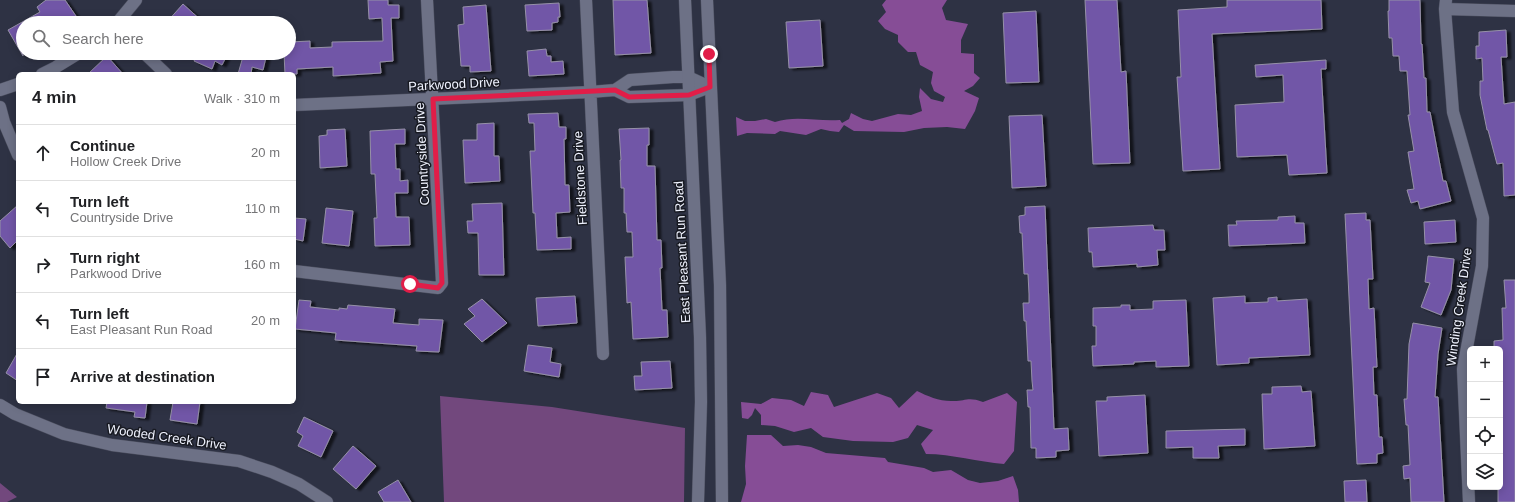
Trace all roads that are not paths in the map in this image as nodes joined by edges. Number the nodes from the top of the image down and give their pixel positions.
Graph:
1 (136, 0) edge
2 (427, 0) edge
3 (586, 0) edge
4 (685, 0) edge
5 (707, 0) edge
6 (1446, 5) edge
7 (1515, 11) edge
8 (123, 16) edge
9 (68, 60) edge
10 (151, 60) edge
11 (46, 72) edge
12 (164, 72) edge
13 (688, 77) junction
14 (16, 85) edge
15 (710, 87) junction
16 (0, 90) edge
17 (615, 90) junction
18 (590, 92) junction
19 (689, 95) junction
20 (433, 99) junction
21 (296, 105) edge
22 (0, 107) edge
23 (16, 150) edge
24 (296, 271) edge
25 (603, 354) dead end
26 (0, 405) edge
27 (327, 502) edge
28 (698, 502) edge
29 (722, 502) edge
30 (1469, 502) edge

1 - 8 street
2 - 20 street, Countryside Drive
3 - 18 street, Fieldstone Drive
4 - 13 street, East Pleasant Run Road
5 - 15 street
6 - 7 street
6 - 30 street, Winding Creek Drive
9 - 11 street
10 - 12 street
13 - 15 street, Parkwood Drive
13 - 17 street, Parkwood Drive
13 - 19 street, East Pleasant Run Road
14 - 16 street
15 - 19 street, Parkwood Drive
15 - 29 street
17 - 18 street, Parkwood Drive
17 - 19 street, Parkwood Drive
18 - 20 street, Parkwood Drive
18 - 25 street, Fieldstone Drive
19 - 28 street, East Pleasant Run Road
20 - 21 street, Parkwood Drive
20 - 24 street, Countryside Drive
22 - 23 street
26 - 27 street, Wooded Creek Drive

